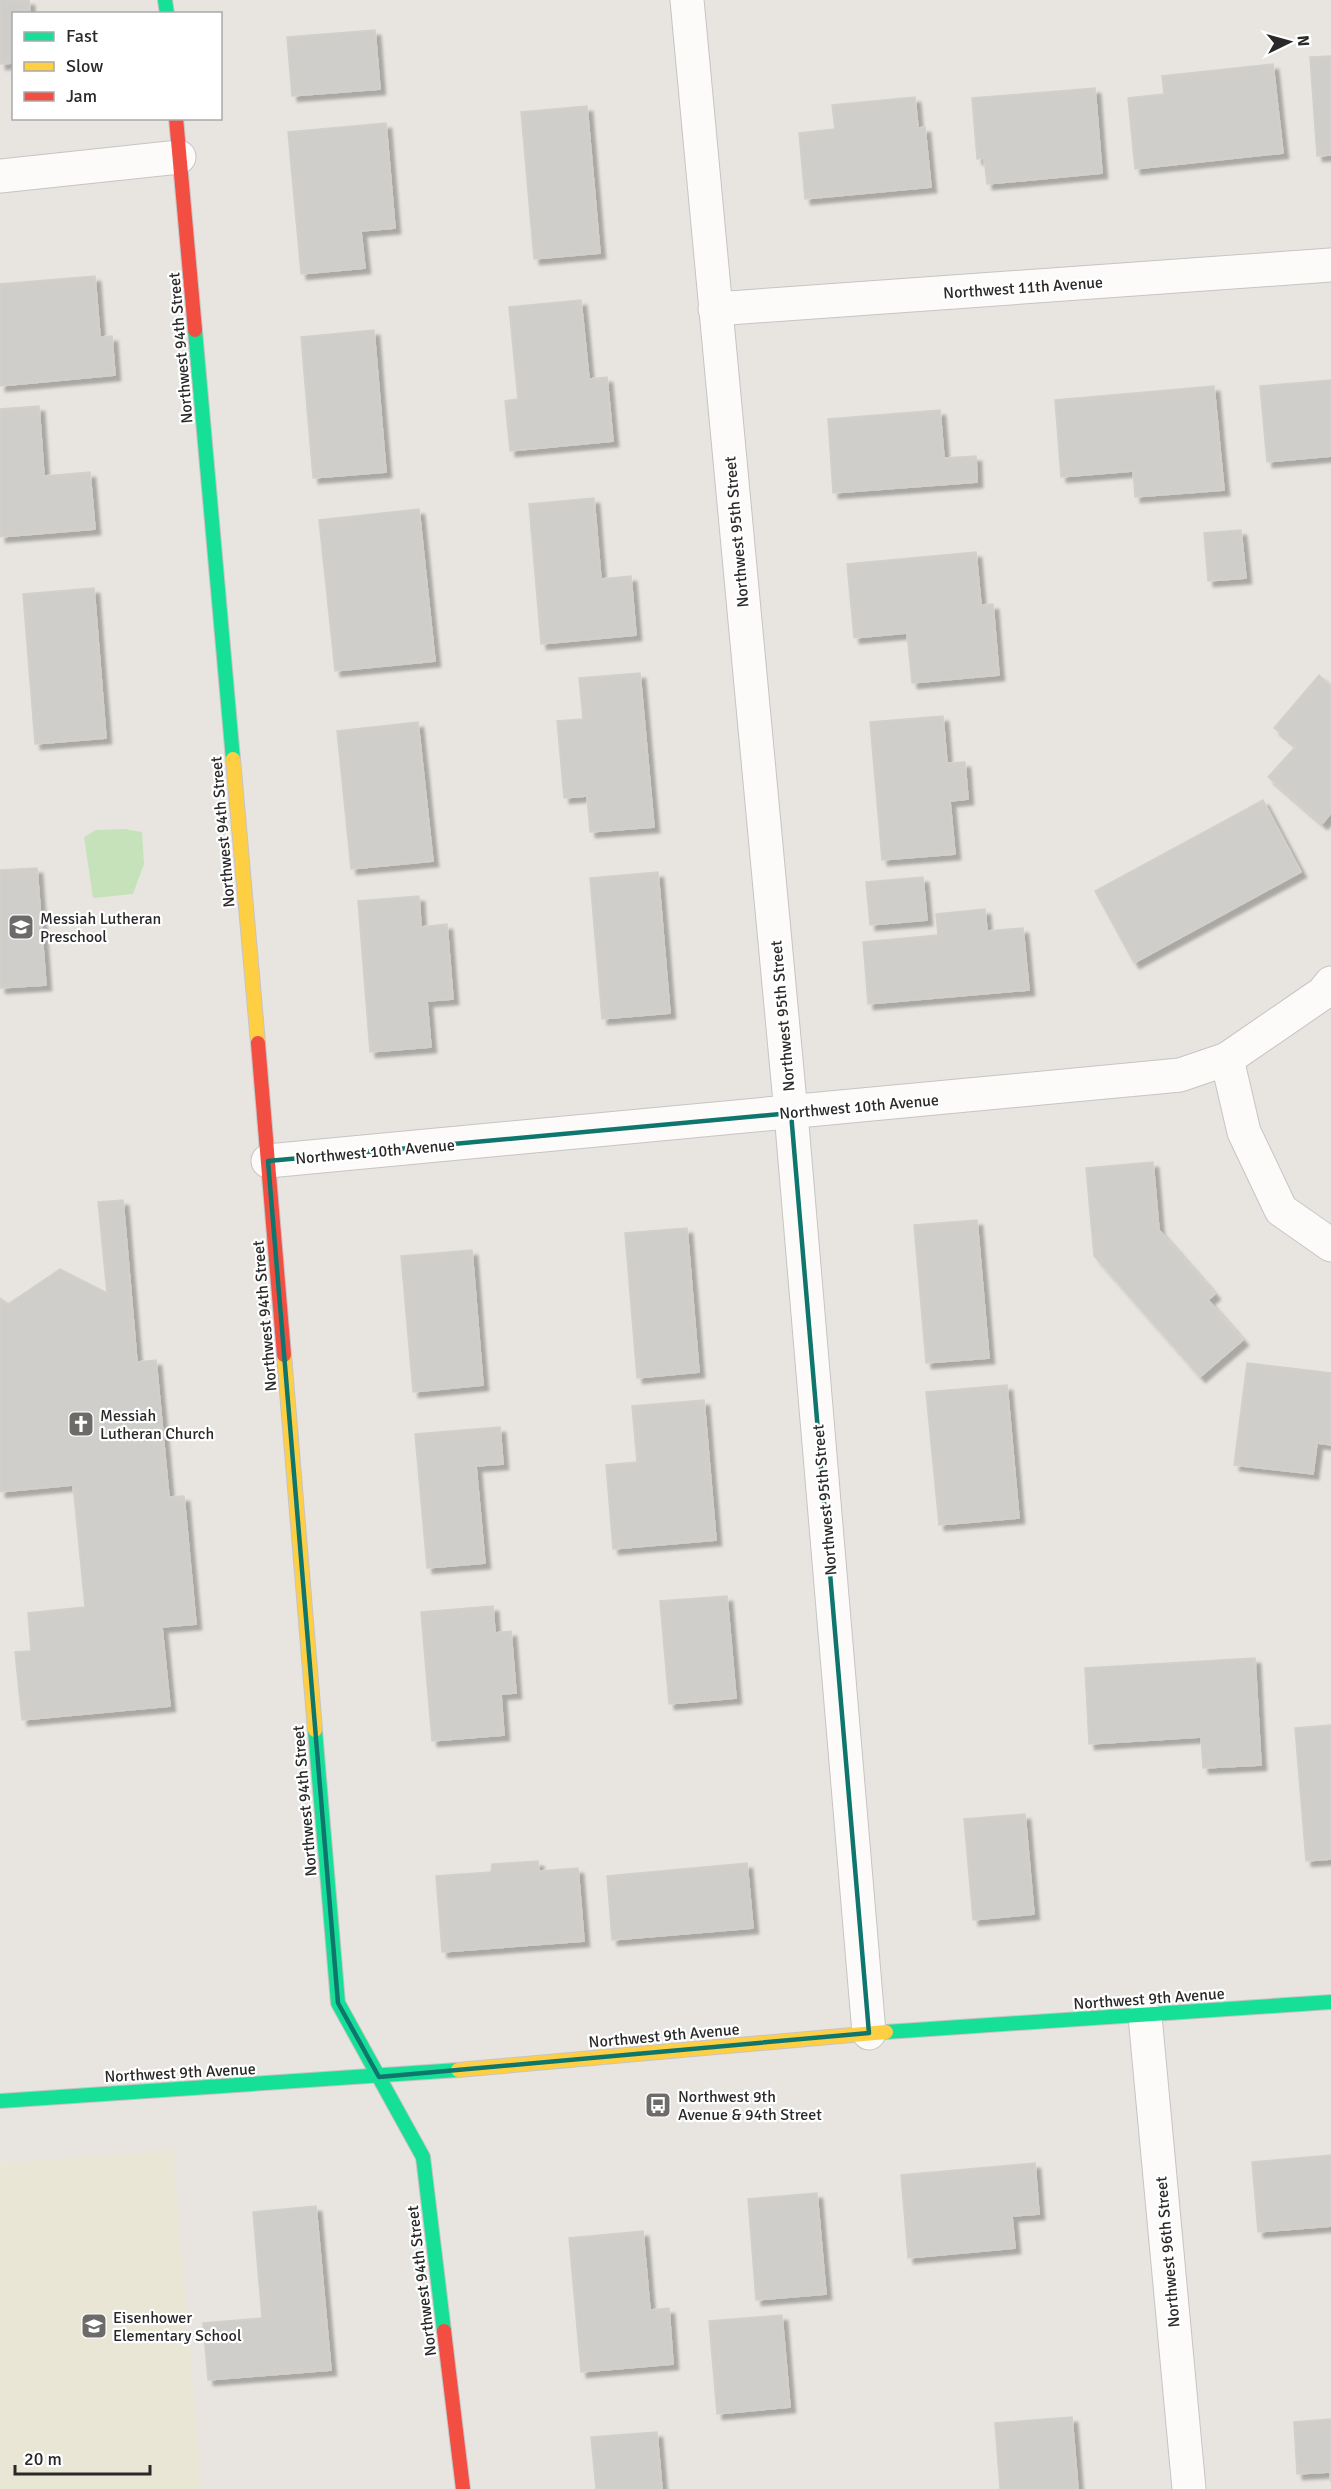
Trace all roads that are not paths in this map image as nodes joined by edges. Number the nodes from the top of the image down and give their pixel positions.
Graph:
1 (687, 0) edge
2 (176, 120) edge
3 (179, 157) junction
4 (0, 176) edge
5 (1331, 265) edge
6 (715, 309) junction
7 (1331, 984) edge
8 (1227, 1059) junction
9 (792, 1113) junction
10 (268, 1161) junction
11 (1331, 1245) edge
12 (1331, 2001) edge
13 (1144, 2016) junction
14 (869, 2033) junction
15 (379, 2077) junction
16 (0, 2101) edge
17 (463, 2489) edge
18 (1189, 2489) edge

1 - 6 street, Northwest 95th Street
2 - 3 street, Northwest 94th Street
3 - 4 street
3 - 10 street, Northwest 94th Street
5 - 6 street, Northwest 11th Avenue
6 - 9 street, Northwest 95th Street
7 - 8 street, Northwest 10th Avenue
8 - 9 street, Northwest 10th Avenue
8 - 11 street
9 - 10 street, Northwest 10th Avenue
9 - 14 street, Northwest 95th Street
10 - 15 street, Northwest 94th Street
12 - 13 street, Northwest 9th Avenue
13 - 14 street, Northwest 9th Avenue
13 - 18 street, Northwest 96th Street
14 - 15 street, Northwest 9th Avenue
15 - 16 street, Northwest 9th Avenue
15 - 17 street, Northwest 94th Street

